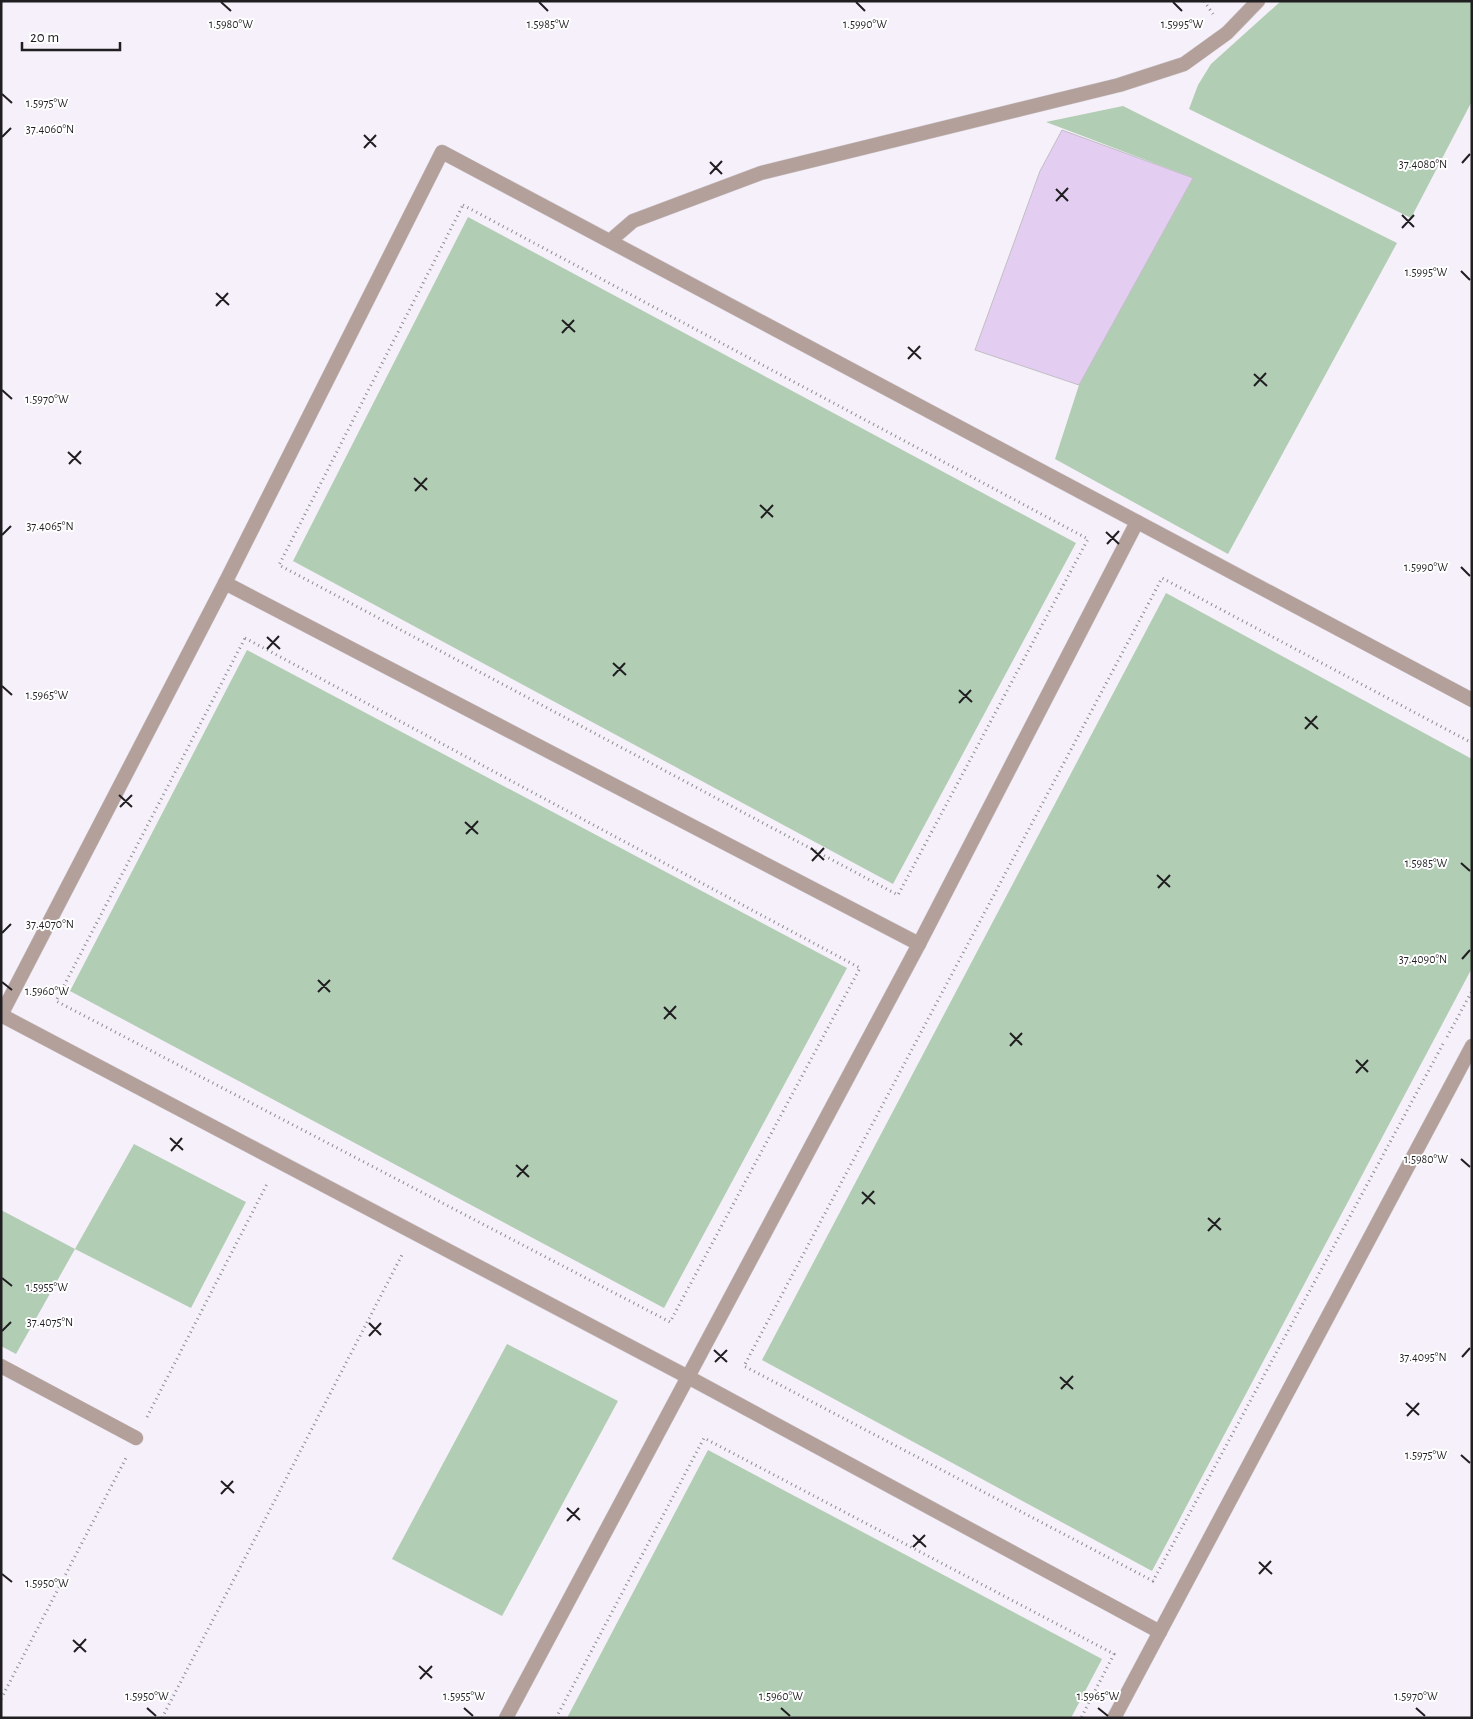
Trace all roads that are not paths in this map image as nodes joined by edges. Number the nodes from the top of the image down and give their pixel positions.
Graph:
1 (1258, 1) edge
2 (611, 240) junction
3 (1137, 522) junction
4 (225, 583) junction
5 (1472, 700) edge
6 (919, 944) junction
7 (1, 1015) edge
8 (1472, 1046) edge
9 (1, 1366) edge
10 (688, 1377) junction
11 (136, 1438) dead end
12 (1160, 1632) junction
13 (506, 1718) edge
14 (1114, 1718) edge

1 - 2 street
2 - 3 street
2 - 4 street
3 - 5 street
3 - 6 street
4 - 6 street
4 - 7 street
6 - 10 street
7 - 10 street
8 - 12 street
9 - 11 street
10 - 12 street
10 - 13 street
12 - 14 street

